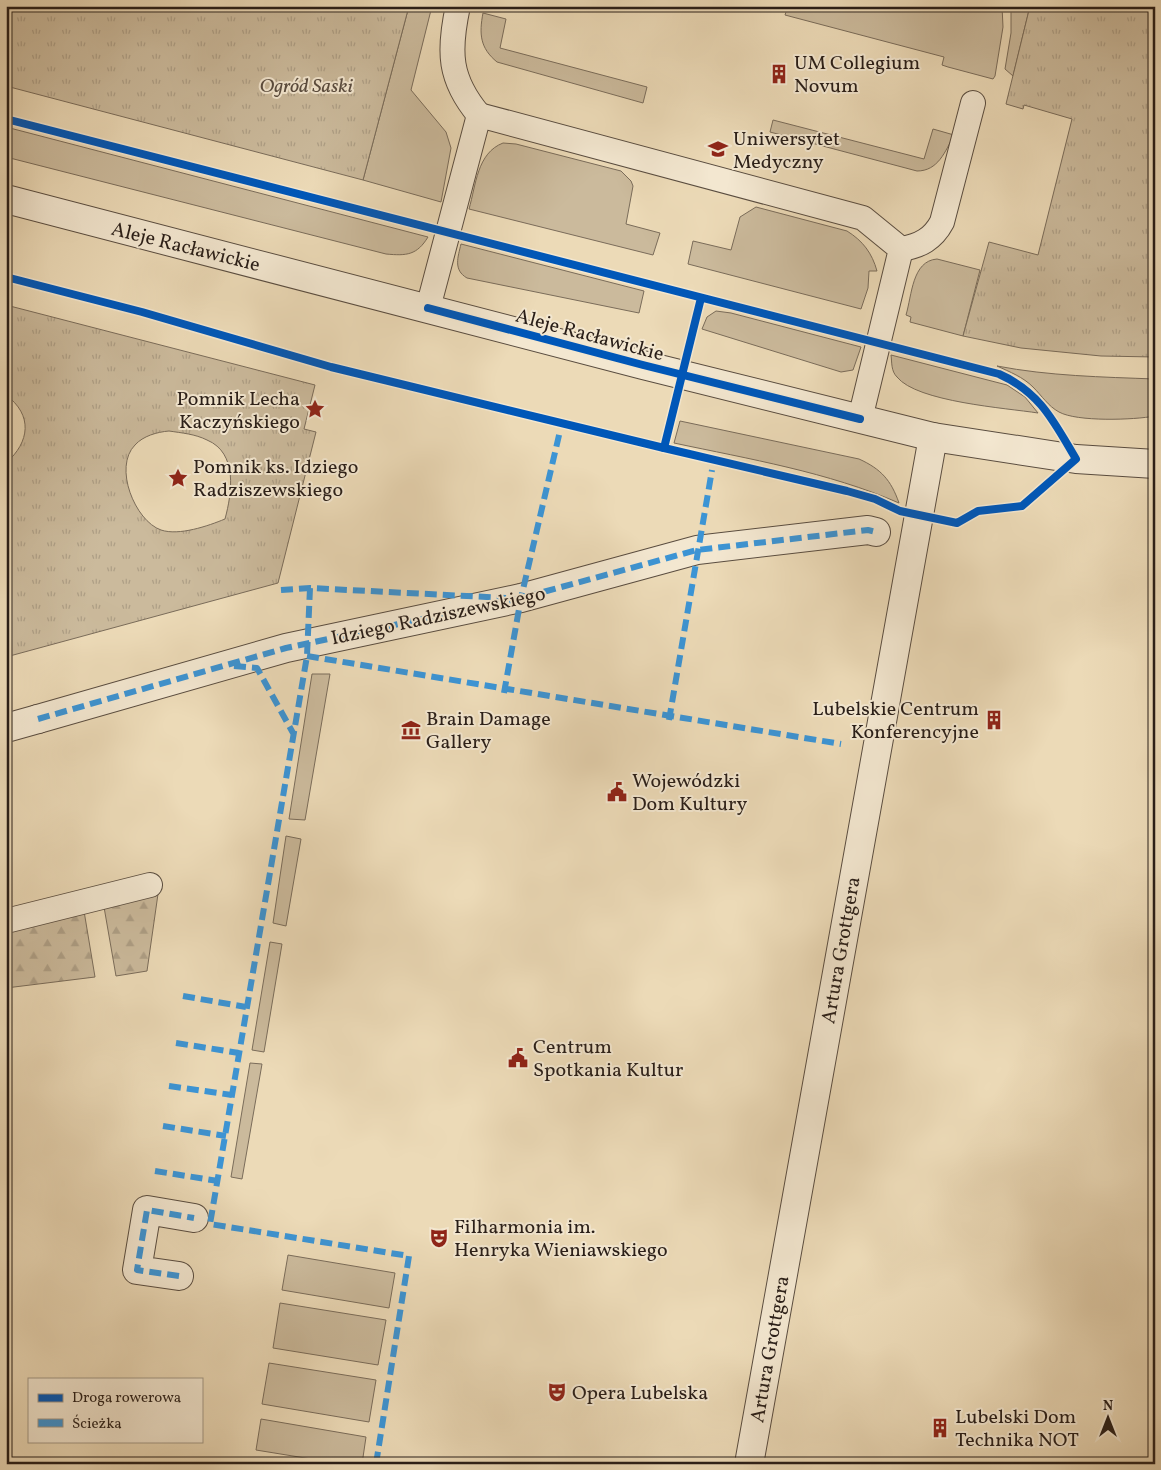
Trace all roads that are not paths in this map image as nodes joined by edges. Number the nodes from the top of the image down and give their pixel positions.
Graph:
1 (458, 6) edge
2 (973, 103) dead end
3 (479, 115) junction
4 (6, 199) edge
5 (901, 249) junction
6 (428, 308) junction
7 (860, 419) junction
8 (933, 437) junction
9 (1155, 464) edge
10 (876, 532) dead end
11 (6, 728) edge
12 (150, 885) dead end
13 (6, 921) edge
14 (194, 1218) dead end
15 (179, 1276) dead end
16 (749, 1464) edge

1 - 3 lane
2 - 5 lane
3 - 5 lane
3 - 6 lane
4 - 6 street, Aleje Racławickie
5 - 7 lane
6 - 7 street, Aleje Racławickie
7 - 8 street, Aleje Racławickie
8 - 9 street, Aleje Racławickie
8 - 16 street, Artura Grottgera
10 - 11 street, Idziego Radziszewskiego
12 - 13 lane
14 - 15 street

